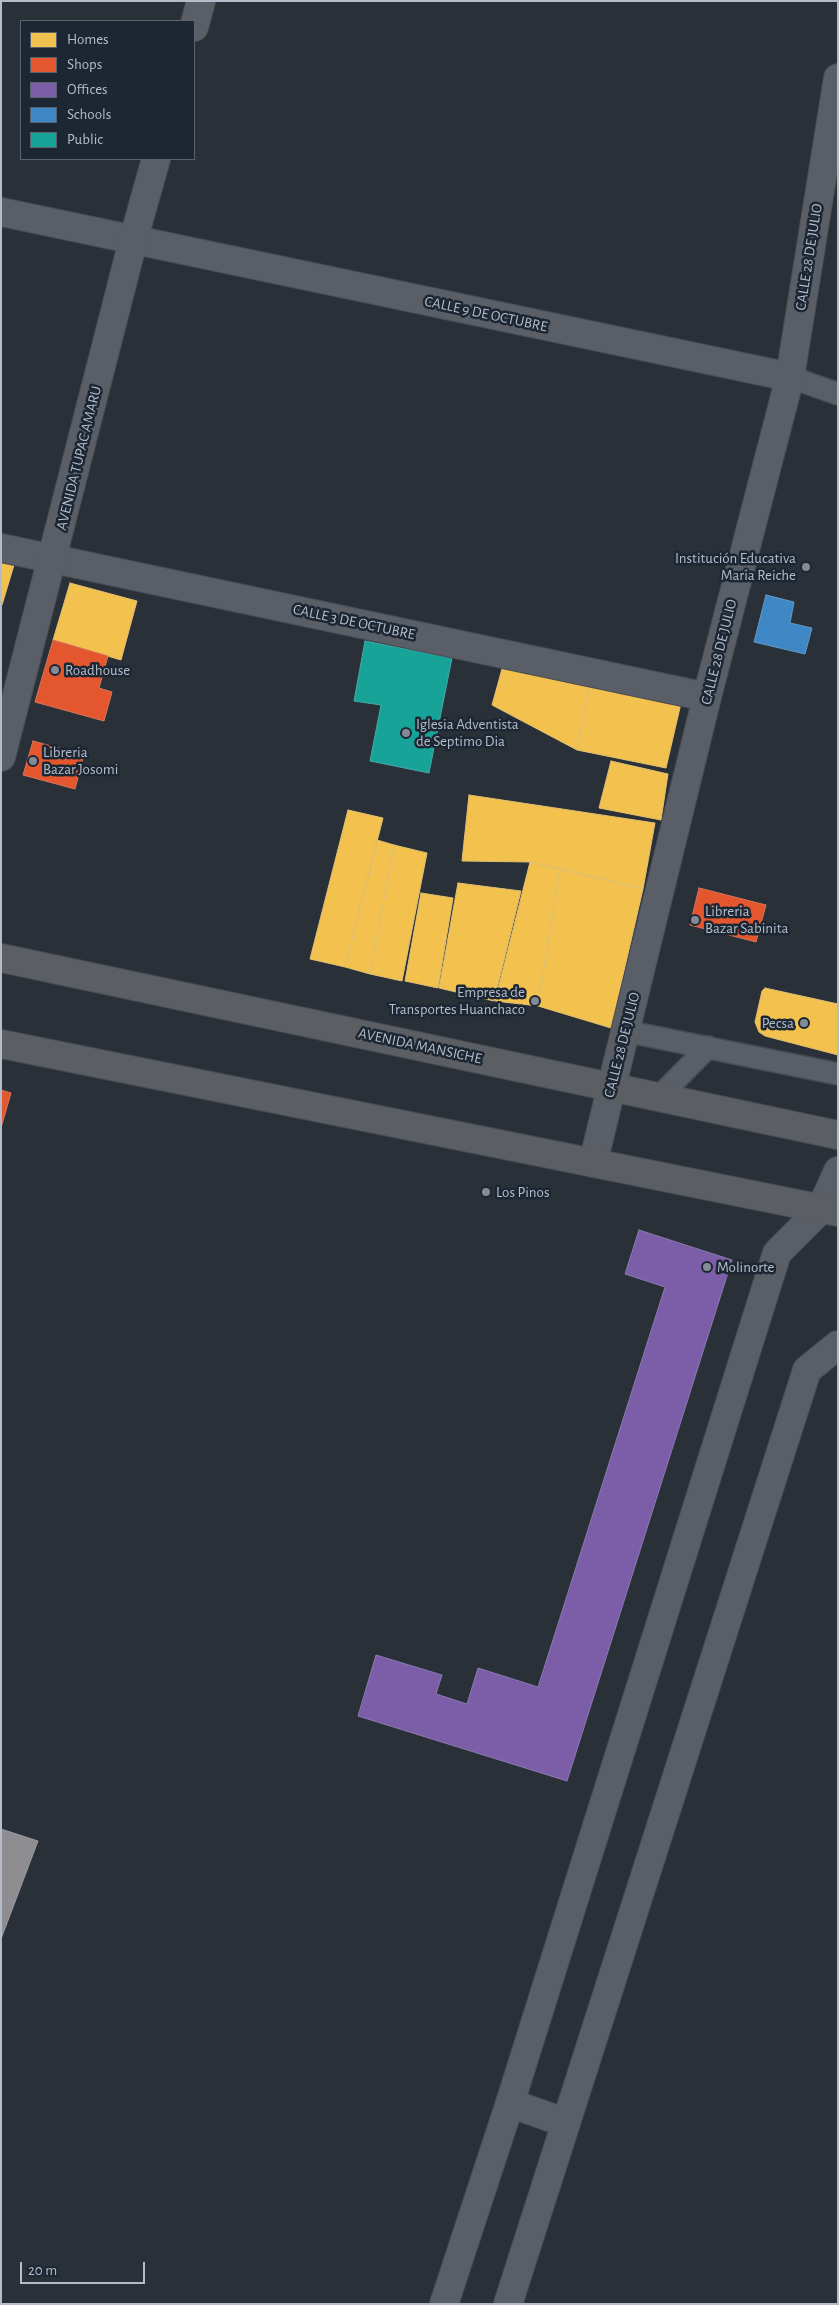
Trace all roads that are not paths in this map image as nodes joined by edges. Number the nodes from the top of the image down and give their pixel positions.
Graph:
1 (201, 1) edge
2 (195, 23) edge
3 (838, 78) edge
4 (156, 160) edge
5 (1, 212) edge
6 (133, 241) junction
7 (790, 377) junction
8 (838, 394) edge
9 (1, 548) edge
10 (53, 559) junction
11 (707, 696) junction
12 (1, 758) edge
13 (1, 958) edge
14 (625, 1031) junction
15 (1, 1044) edge
16 (708, 1047) junction
17 (838, 1074) edge
18 (611, 1086) junction
19 (660, 1097) junction
20 (838, 1135) edge
21 (593, 1163) junction
22 (838, 1171) edge
23 (830, 1210) edge
24 (838, 1344) edge
25 (510, 2103) junction
26 (566, 2122) junction
27 (444, 2304) edge
28 (508, 2304) edge

1 - 2 street
3 - 7 street, CALLE 28 DE JULIO
4 - 6 street, AVENIDA TUPAC AMARU
5 - 6 street, CALLE 9 DE OCTUBRE
6 - 7 street, CALLE 9 DE OCTUBRE
6 - 10 street, AVENIDA TUPAC AMARU
7 - 8 lane, CALLE 9 DE OCTUBRE
7 - 11 street, CALLE 28 DE JULIO
9 - 10 street, CALLE 3 DE OCTUBRE
10 - 11 street, CALLE 3 DE OCTUBRE
10 - 12 street, AVENIDA TUPAC AMARU
11 - 14 street, CALLE 28 DE JULIO
13 - 18 highway, AVENIDA MANSICHE
14 - 16 lane
14 - 18 street, CALLE 28 DE JULIO
15 - 21 highway
16 - 17 lane
16 - 19 lane
18 - 19 highway, AVENIDA MANSICHE
18 - 21 street, CALLE 28 DE JULIO
19 - 20 highway, AVENIDA MANSICHE
21 - 23 highway
22 - 23 street
23 - 25 street
24 - 26 street
25 - 26 street
25 - 27 street
26 - 28 street

